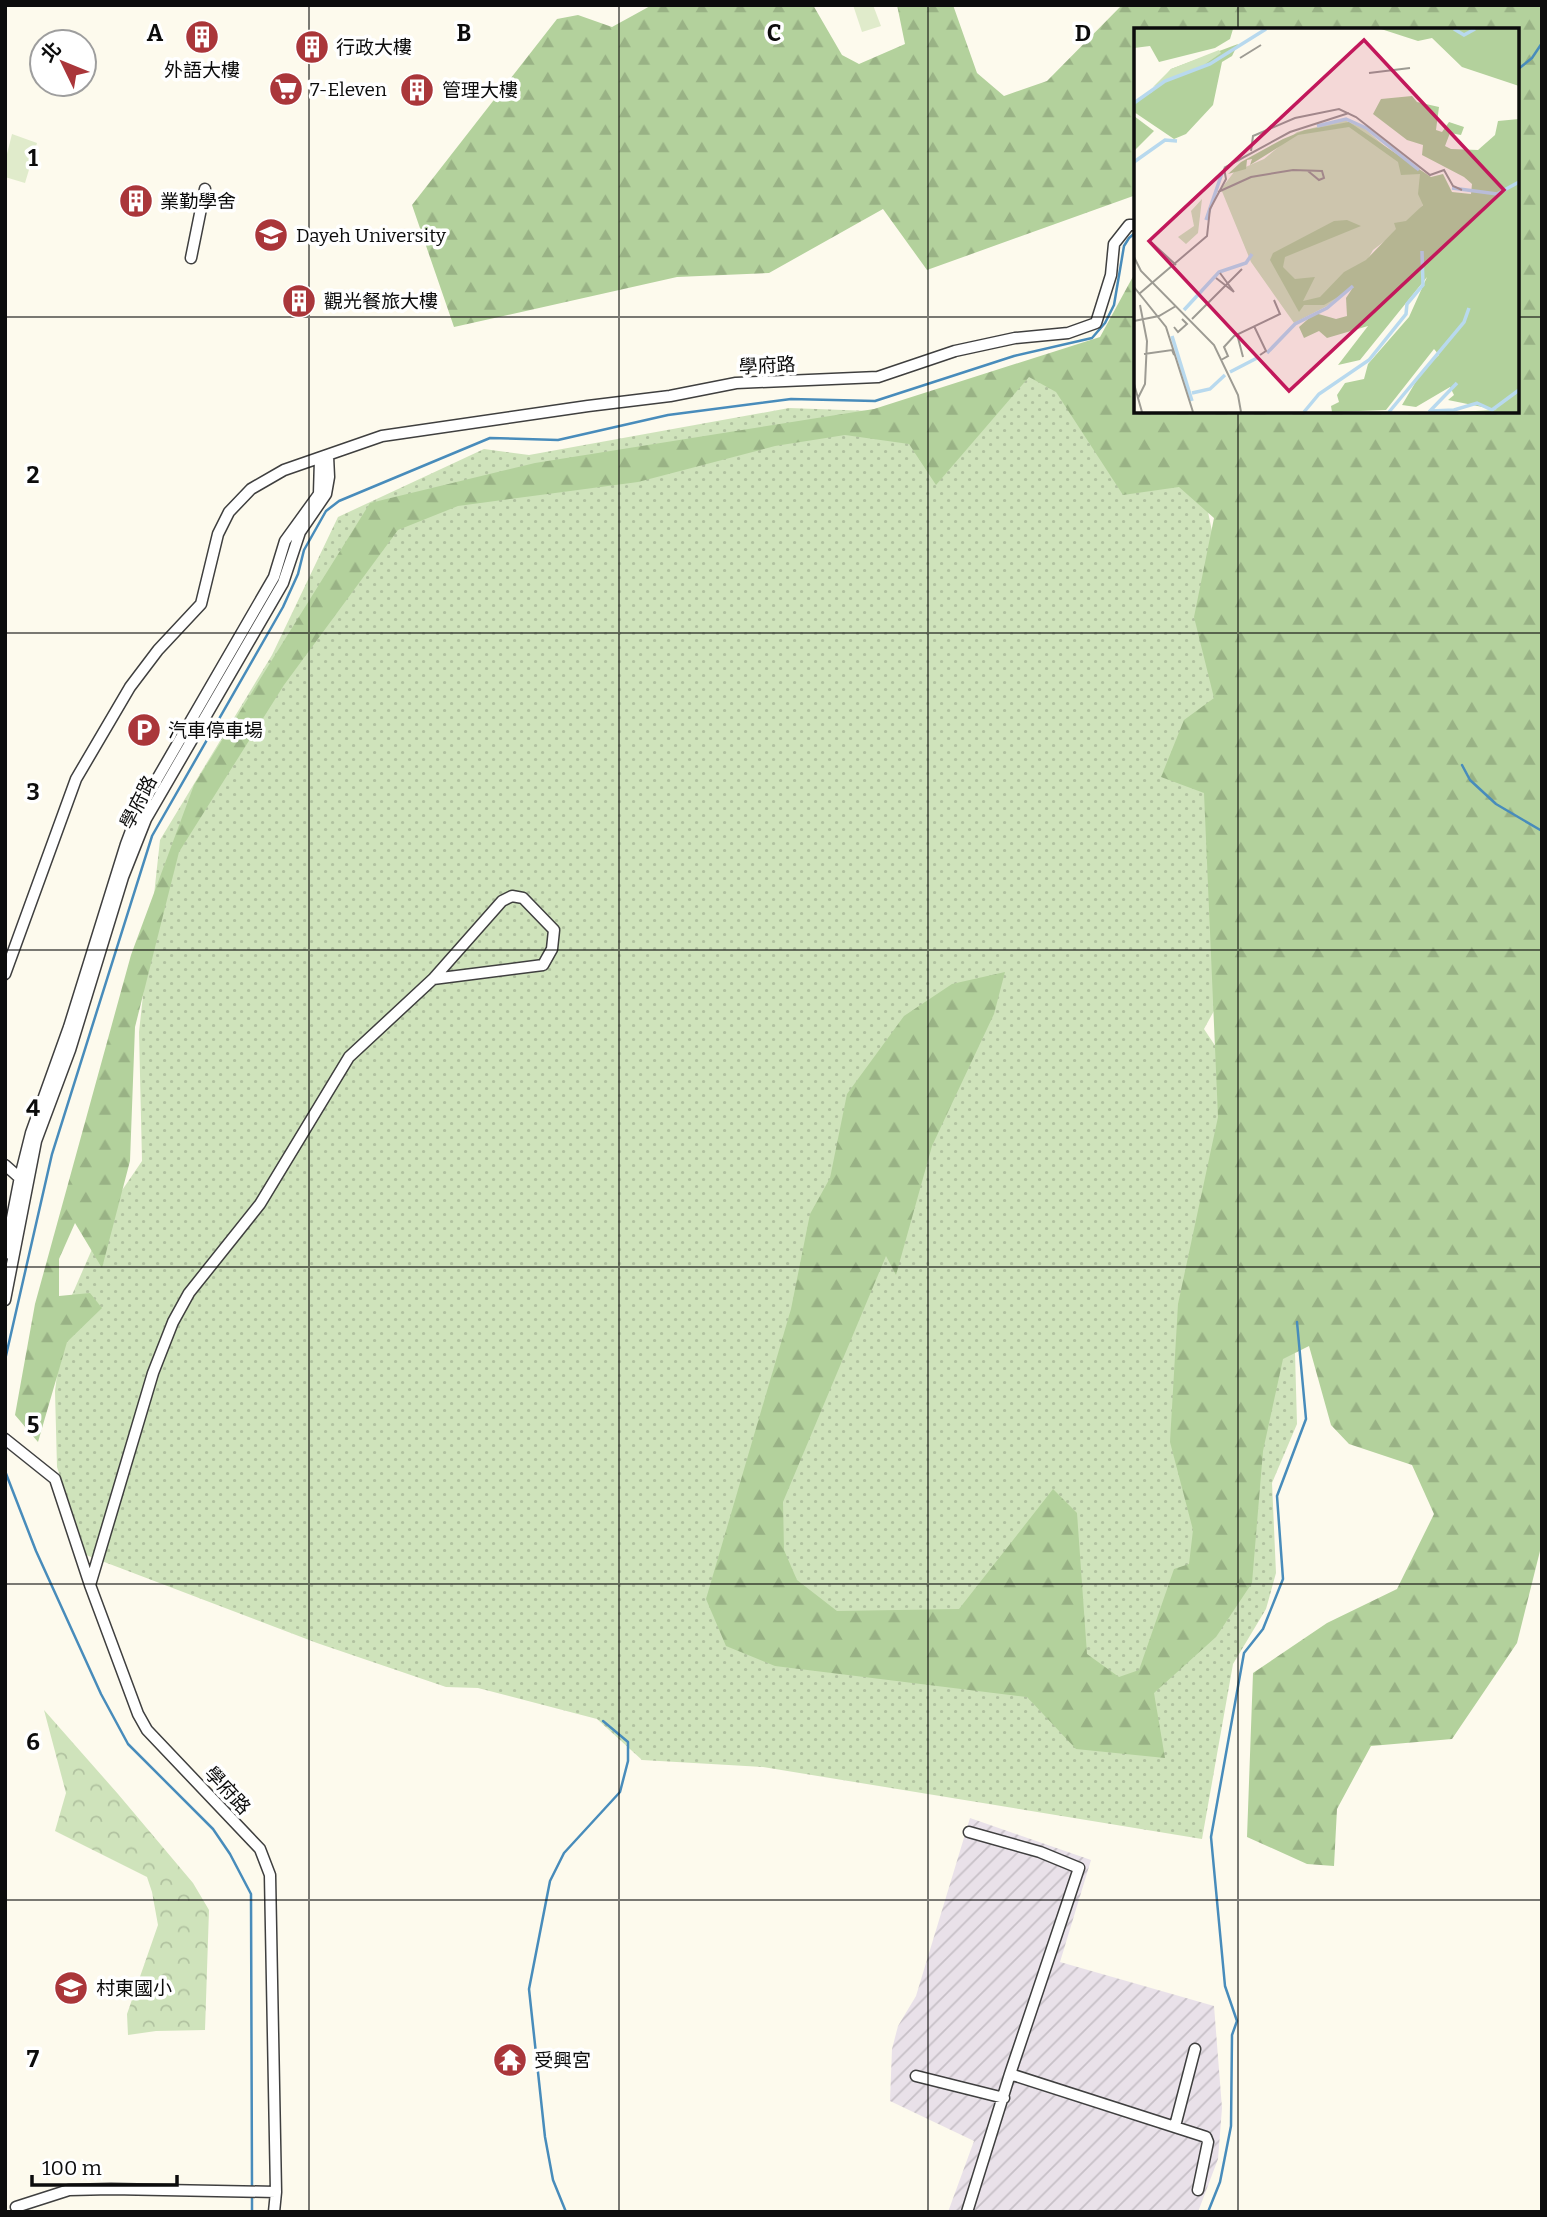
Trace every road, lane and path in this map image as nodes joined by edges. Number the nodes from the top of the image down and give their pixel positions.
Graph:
1 (205, 189) dead end
2 (1134, 225) edge
3 (191, 258) dead end
4 (324, 457) junction
5 (5, 974) edge
6 (433, 979) junction
7 (5, 1166) edge
8 (20, 1177) junction
9 (28, 1188) junction
10 (5, 1254) edge
11 (5, 1300) edge
12 (5, 1439) edge
13 (90, 1585) junction
14 (969, 1832) dead end
15 (1195, 2049) dead end
16 (1010, 2074) junction
17 (916, 2076) dead end
18 (1004, 2098) junction
19 (1175, 2126) junction
20 (1198, 2190) dead end
21 (276, 2192) junction
22 (16, 2207) dead end
23 (274, 2212) edge
24 (967, 2212) edge

1 - 3 street
2 - 4 street, 學府路
4 - 5 street, 學府路
4 - 8 street, 學府路
4 - 9 street, 學府路
6 - 6 street
6 - 13 street
7 - 8 street
8 - 9 street
8 - 10 street, 學府路
9 - 11 street, 學府路
12 - 13 street, 學府路
13 - 21 street, 學府路
14 - 16 street
15 - 19 street
16 - 18 street
16 - 19 street
17 - 18 street
18 - 24 street
19 - 20 street
21 - 22 street
21 - 23 street, 學府路

